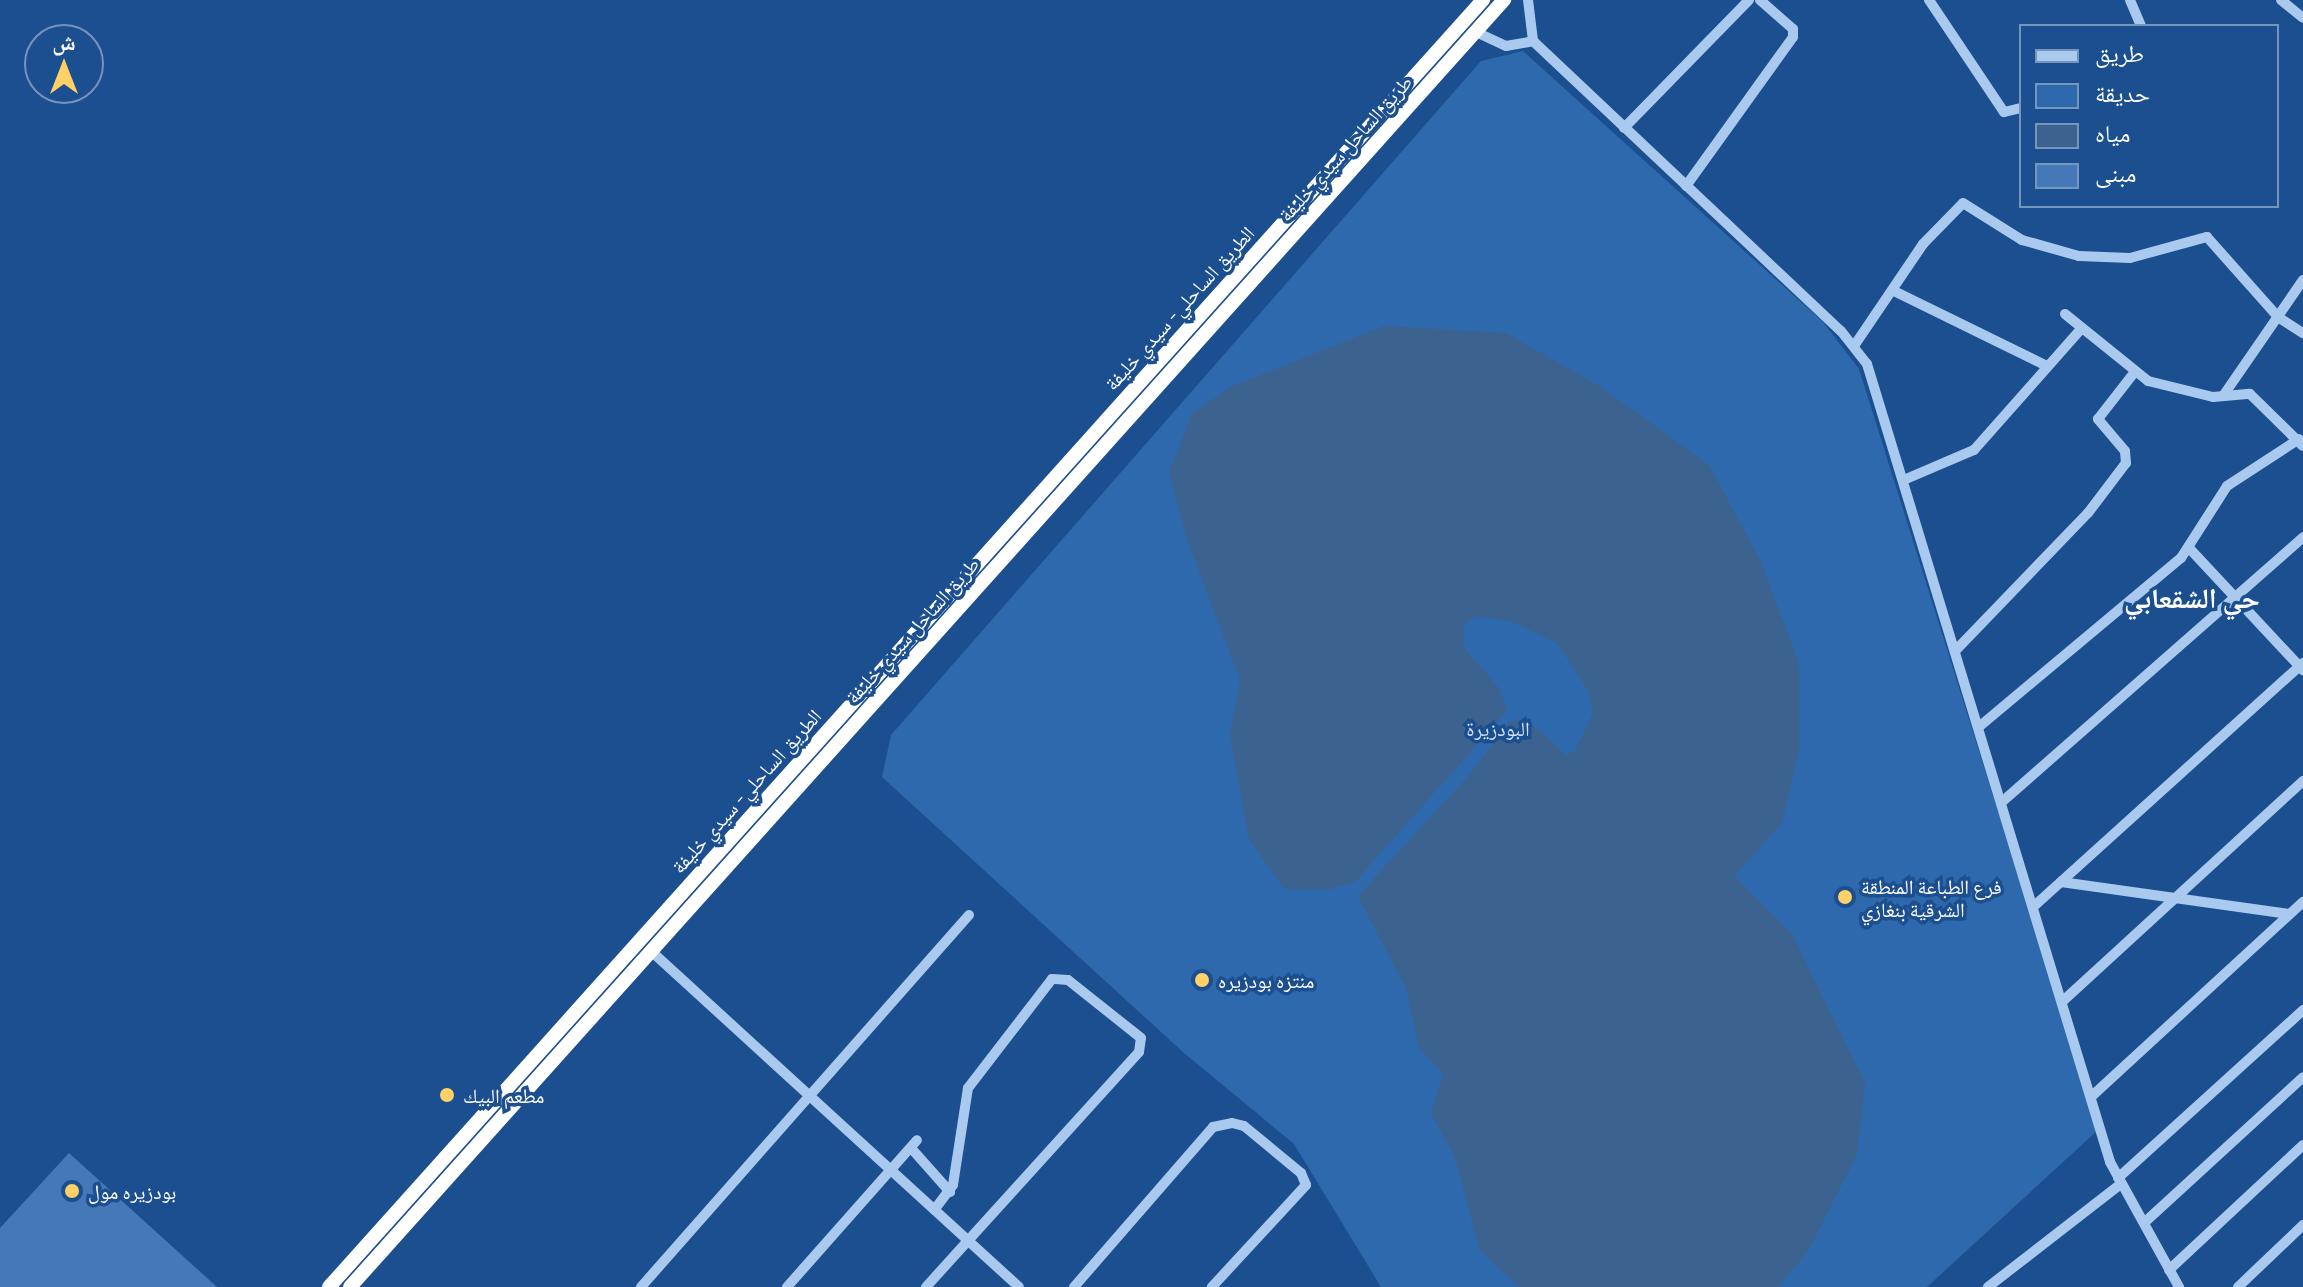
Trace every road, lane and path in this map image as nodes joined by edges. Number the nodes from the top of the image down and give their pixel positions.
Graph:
1 (1483, 0) edge
2 (1504, 0) edge
3 (1528, 0) edge
4 (1749, 0) edge
5 (1760, 0) edge
6 (1929, 0) edge
7 (2130, 0) edge
8 (2281, 0) edge
9 (2303, 18) edge
10 (2140, 24) edge
11 (1476, 32) junction
12 (1533, 41) junction
13 (2019, 108) edge
14 (1624, 128) junction
15 (1686, 186) junction
16 (2303, 280) edge
17 (1896, 292) junction
18 (2065, 314) dead end
19 (2278, 317) junction
20 (2081, 329) junction
21 (2303, 333) edge
22 (1854, 346) junction
23 (2047, 366) junction
24 (2134, 373) junction
25 (2223, 396) junction
26 (2301, 442) edge
27 (1906, 479) junction
28 (2303, 537) edge
29 (2190, 549) junction
30 (2236, 600) junction
31 (1956, 650) junction
32 (2302, 666) edge
33 (1980, 726) junction
34 (2303, 781) edge
35 (2003, 801) junction
36 (718, 852) junction
37 (730, 863) junction
38 (2061, 882) junction
39 (2175, 899) junction
40 (2303, 902) edge
41 (2033, 907) junction
42 (2289, 914) junction
43 (969, 915) dead end
44 (651, 951) junction
45 (2064, 1000) junction
46 (2303, 1010) edge
47 (2303, 1077) edge
48 (809, 1096) junction
49 (2092, 1096) junction
50 (2303, 1145) edge
51 (892, 1171) junction
52 (2119, 1181) junction
53 (950, 1192) junction
54 (934, 1210) junction
55 (2145, 1222) junction
56 (2303, 1225) edge
57 (968, 1240) junction
58 (2169, 1270) junction
59 (353, 1285) edge
60 (2174, 1285) edge
61 (329, 1287) edge
62 (641, 1287) edge
63 (787, 1287) edge
64 (926, 1287) edge
65 (1019, 1287) edge
66 (1074, 1287) edge
67 (1212, 1287) edge
68 (1988, 1287) edge
69 (2238, 1287) edge

1 - 36 highway, الطريق الساحلي- سيدي خليفة
2 - 11 highway, طريق الساحل سيدي خليفة
3 - 12 street
4 - 14 street
5 - 15 street
6 - 13 street
7 - 10 street
8 - 9 street
11 - 12 street
11 - 37 highway, طريق الساحل سيدي خليفة
12 - 14 street
14 - 15 street
15 - 22 street
16 - 19 street
17 - 19 street
17 - 22 street
17 - 23 street
18 - 20 street
19 - 21 street
19 - 25 street
20 - 23 street
20 - 24 street
22 - 27 street
23 - 27 street
24 - 25 street
24 - 31 street
25 - 26 street
26 - 29 street
27 - 31 street
28 - 30 street
29 - 30 street
29 - 33 street
30 - 32 street
30 - 35 street
31 - 33 street
32 - 38 street
33 - 35 street
34 - 39 street
35 - 41 street
36 - 37 highway
36 - 61 highway, الطريق الساحلي- سيدي خليفة
37 - 44 highway, طريق الساحل سيدي خليفة
38 - 39 street
38 - 41 street
39 - 42 street
39 - 45 street
40 - 42 street
41 - 45 street
42 - 49 street
43 - 48 street
44 - 48 street
44 - 59 highway, طريق الساحل سيدي خليفة
45 - 49 street
46 - 52 street
47 - 55 street
48 - 51 street
48 - 62 street
49 - 52 street
50 - 58 street
51 - 53 street
51 - 54 street
51 - 63 street
52 - 55 street
52 - 68 street
53 - 54 street
53 - 57 street
54 - 57 street
55 - 58 street
56 - 69 street
57 - 64 street
57 - 65 street
58 - 60 street
66 - 67 street

